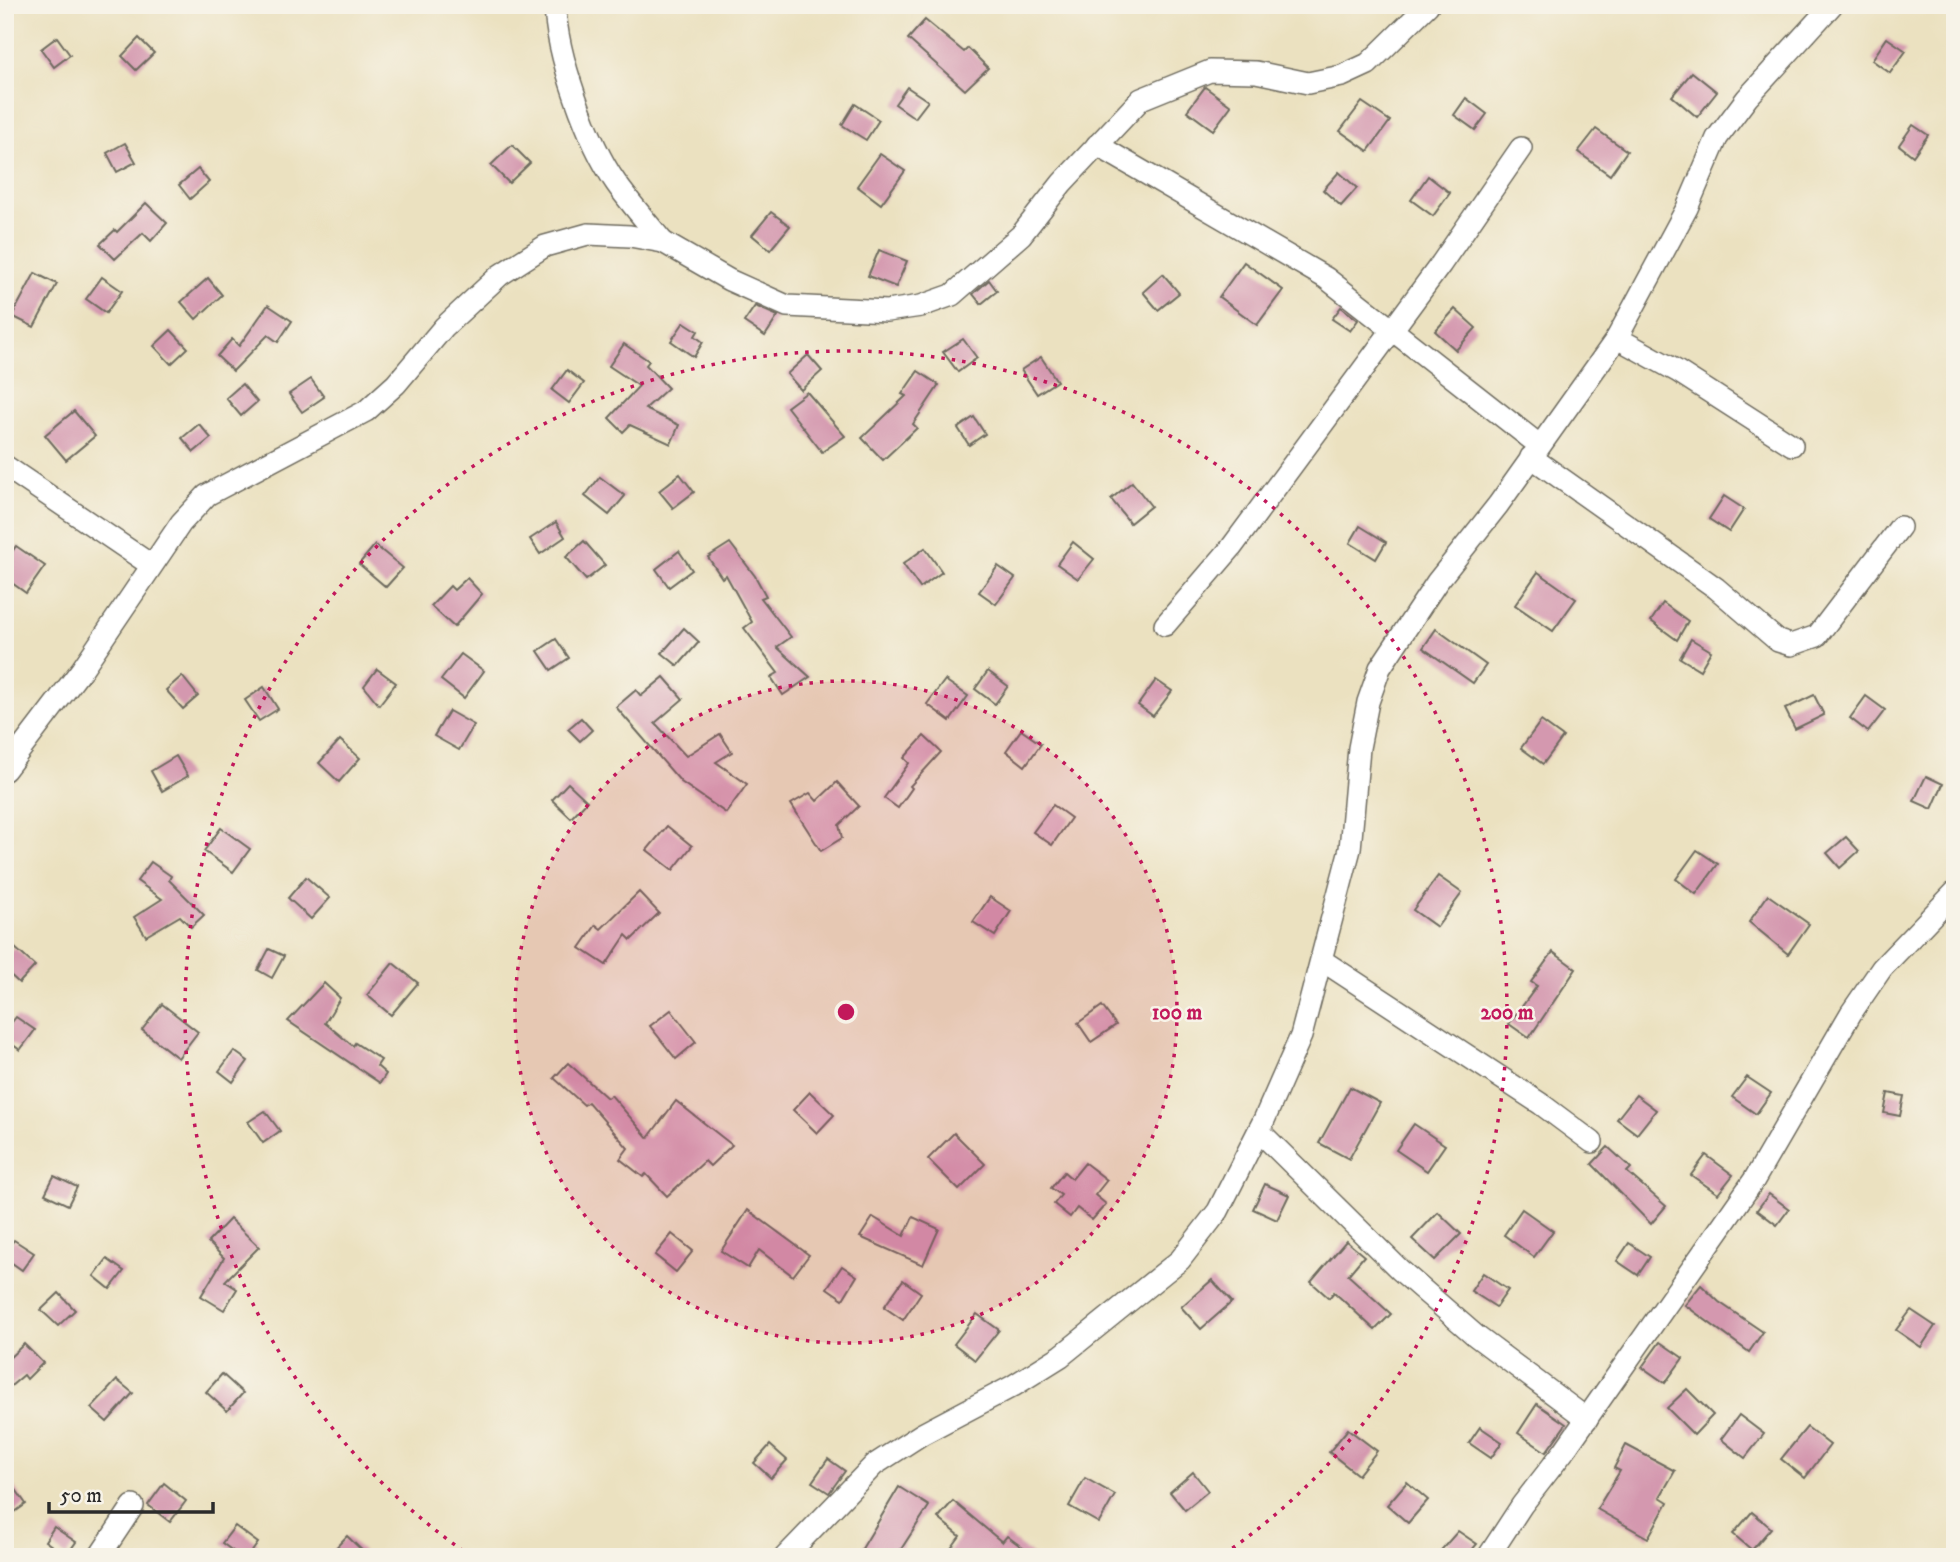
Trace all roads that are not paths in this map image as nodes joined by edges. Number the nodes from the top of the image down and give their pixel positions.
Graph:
1 (555, 5) edge
2 (1428, 5) edge
3 (1832, 5) edge
4 (1097, 145) junction
5 (1521, 148) dead end
6 (663, 242) junction
7 (1393, 328) junction
8 (1616, 338) junction
9 (1792, 445) dead end
10 (1535, 451) junction
11 (5, 466) edge
12 (1900, 527) dead end
13 (151, 565) junction
14 (1165, 625) dead end
15 (5, 770) edge
16 (1955, 892) edge
17 (1323, 961) junction
18 (1259, 1131) junction
19 (1592, 1142) dead end
20 (1587, 1419) junction
21 (133, 1506) dead end
22 (99, 1557) edge
23 (785, 1557) edge
24 (1488, 1557) edge

1 - 6 street
2 - 4 street
3 - 8 street
4 - 6 street
4 - 7 street
5 - 7 street
6 - 13 street
7 - 10 street
7 - 14 street
8 - 9 street
8 - 10 street
10 - 12 street
10 - 17 street
11 - 13 street
13 - 15 street
16 - 20 street
17 - 18 street
17 - 19 street
18 - 20 street
18 - 23 street
20 - 24 street
21 - 22 street

